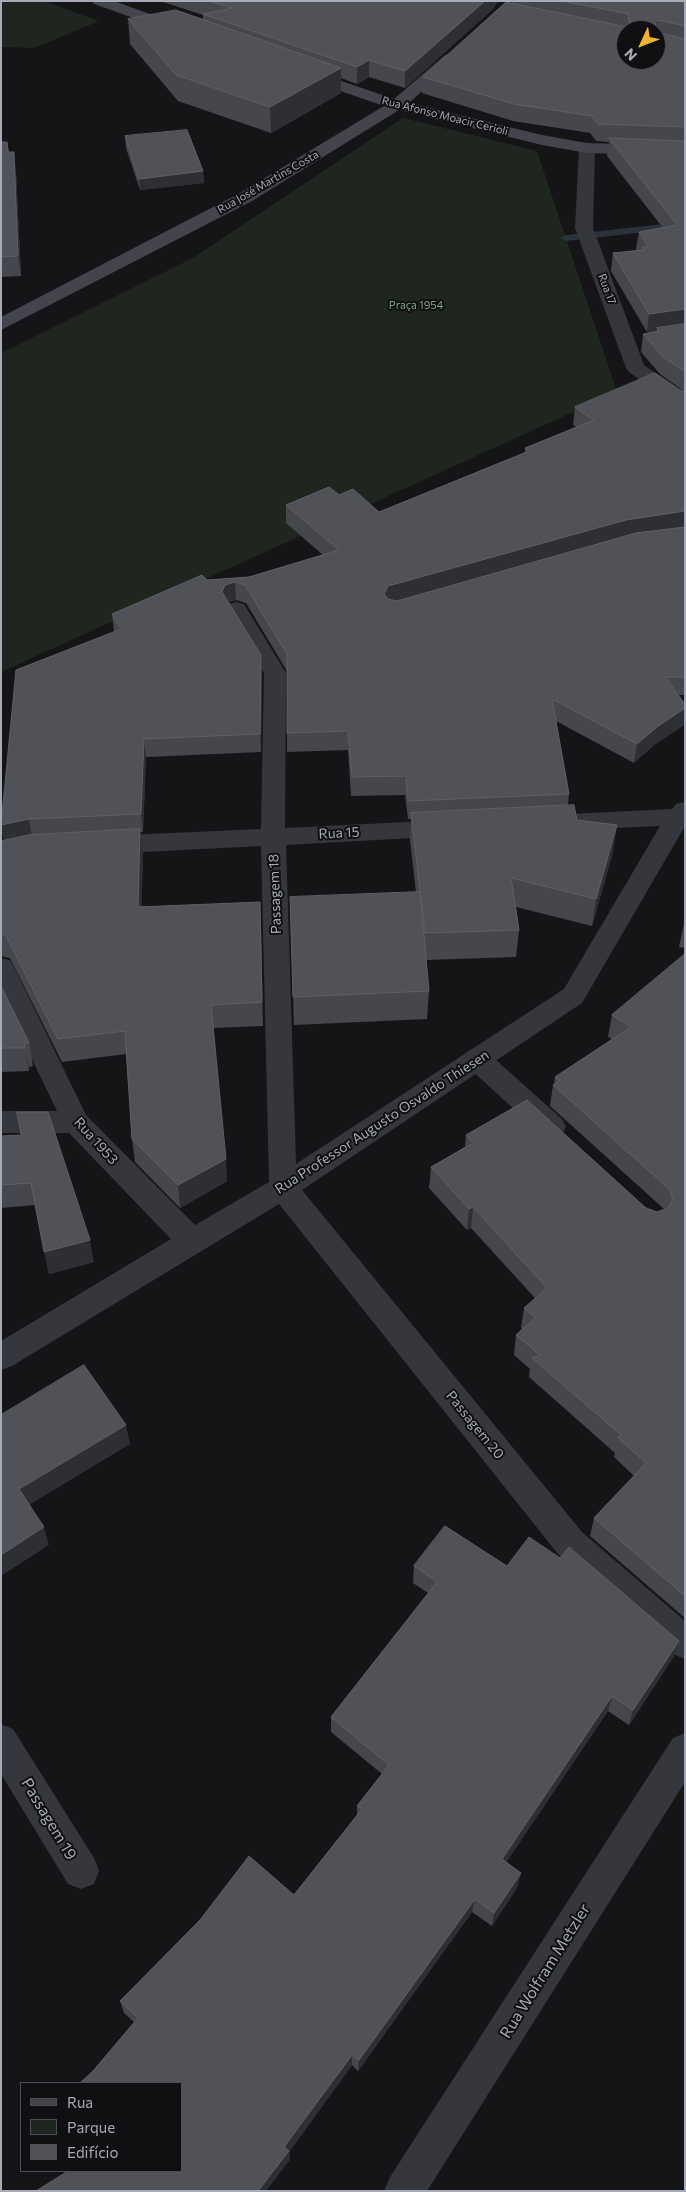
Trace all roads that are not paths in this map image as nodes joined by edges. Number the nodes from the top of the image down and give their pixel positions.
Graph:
1 (100, 1) edge
2 (192, 34) edge
3 (460, 50) edge
4 (294, 69) edge
5 (397, 105) junction
6 (587, 148) junction
7 (685, 151) edge
8 (1, 324) edge
9 (646, 339) edge
10 (627, 342) junction
11 (685, 403) edge
12 (236, 609) dead end
13 (681, 813) edge
14 (530, 824) edge
15 (471, 827) edge
16 (273, 836) junction
17 (80, 846) edge
18 (1, 967) edge
19 (477, 1059) junction
20 (1, 1122) edge
21 (76, 1122) junction
22 (573, 1146) edge
23 (283, 1188) junction
24 (192, 1241) junction
25 (1, 1356) edge
26 (685, 1643) edge
27 (1, 1741) edge
28 (685, 1750) edge
29 (81, 1871) dead end
30 (404, 2191) edge

1 - 2 street
3 - 5 street, Rua José Martins Costa
4 - 5 street, Rua Afonso Moacir Cerioli
5 - 6 street, Rua Afonso Moacir Cerioli
5 - 8 street, Rua José Martins Costa
6 - 7 street, Rua Afonso Moacir Cerioli
6 - 10 street, Rua 17
9 - 10 street
10 - 11 street, Rua 17
12 - 16 street, Passagem 18
13 - 14 street
13 - 19 street, Rua Professor Augusto Osvaldo Thiesen
15 - 16 street, Rua 15
16 - 17 street, Rua 15
16 - 23 street, Passagem 18
18 - 21 street, Rua 1953
19 - 22 street
19 - 23 street, Rua Professor Augusto Osvaldo Thiesen
20 - 21 street
21 - 24 street, Rua 1953
23 - 24 street, Rua Professor Augusto Osvaldo Thiesen
23 - 26 street, Passagem 20
24 - 25 street, Rua Professor Augusto Osvaldo Thiesen
27 - 29 street, Passagem 19
28 - 30 street, Rua Wolfram Metzler

